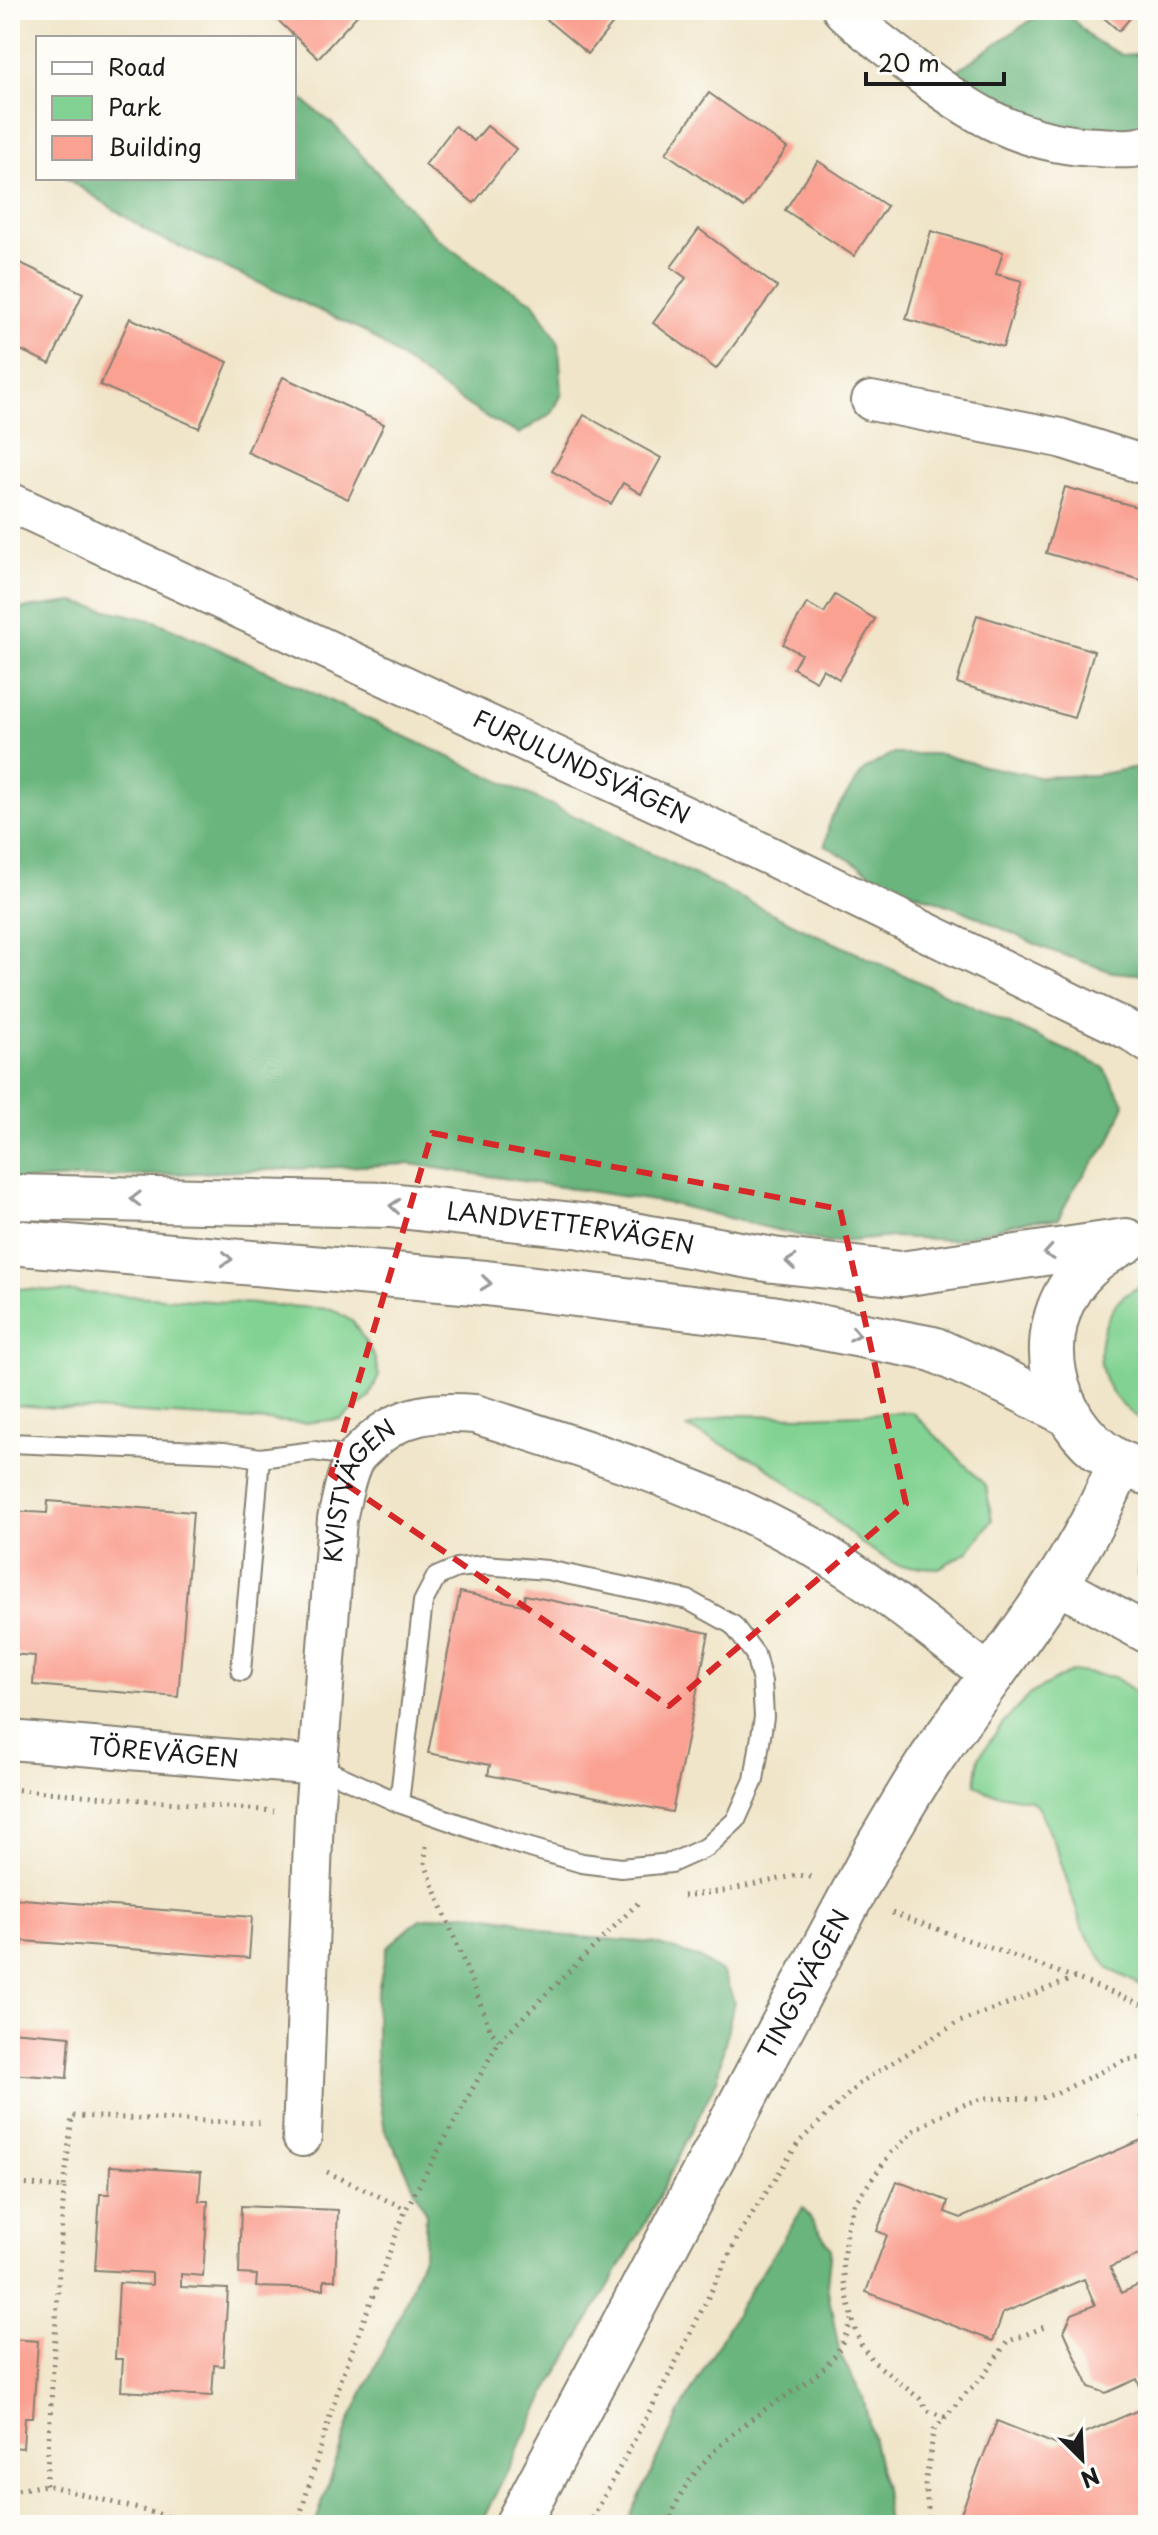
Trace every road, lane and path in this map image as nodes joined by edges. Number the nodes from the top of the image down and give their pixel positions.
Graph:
1 (842, 10) edge
2 (1148, 145) edge
3 (871, 401) dead end
4 (1148, 466) edge
5 (10, 502) edge
6 (1148, 1043) edge
7 (10, 1197) edge
8 (1137, 1237) edge
9 (10, 1242) edge
10 (1068, 1414) junction
11 (10, 1443) edge
12 (355, 1457) junction
13 (260, 1458) junction
14 (1134, 1468) edge
15 (1055, 1583) junction
16 (1148, 1634) edge
17 (241, 1671) dead end
18 (992, 1676) junction
19 (10, 1740) edge
20 (318, 1766) junction
21 (399, 1803) junction
22 (426, 1846) dead end
23 (641, 1900) dead end
24 (884, 1910) dead end
25 (1075, 1978) junction
26 (1148, 2007) edge
27 (499, 2041) junction
28 (1148, 2057) edge
29 (302, 2137) junction
30 (10, 2183) edge
31 (64, 2188) junction
32 (406, 2209) junction
33 (853, 2319) junction
34 (1047, 2326) dead end
35 (945, 2417) junction
36 (46, 2485) junction
37 (10, 2491) edge
38 (200, 2525) edge
39 (297, 2525) edge
40 (517, 2525) edge
41 (589, 2525) edge
42 (670, 2525) edge
43 (930, 2525) edge

1 - 2 street
3 - 4 street
5 - 6 street, FURULUNDSVÄGEN
8 -> 7 street, LANDVETTERVÄGEN
8 - 10 street
9 -> 10 street
10 - 14 street
11 - 13 lane
12 - 13 lane
12 - 18 street, KVISTVÄGEN
12 - 20 street, KVISTVÄGEN
13 - 17 lane
14 - 15 street, TINGSVÄGEN
15 - 16 street
15 - 18 street, TINGSVÄGEN
18 - 40 street, TINGSVÄGEN
19 - 20 street, TÖREVÄGEN
20 - 21 lane
20 - 29 street, KVISTVÄGEN
21 - 21 lane
22 - 27 path
23 - 27 path
24 - 25 path
25 - 26 path
25 - 41 path
27 - 32 path
28 - 33 path
29 - 31 path
29 - 32 path
30 - 31 path
31 - 36 path
32 - 39 path
33 - 35 path
33 - 42 path
34 - 35 path
35 - 43 path
36 - 37 path
36 - 38 path

